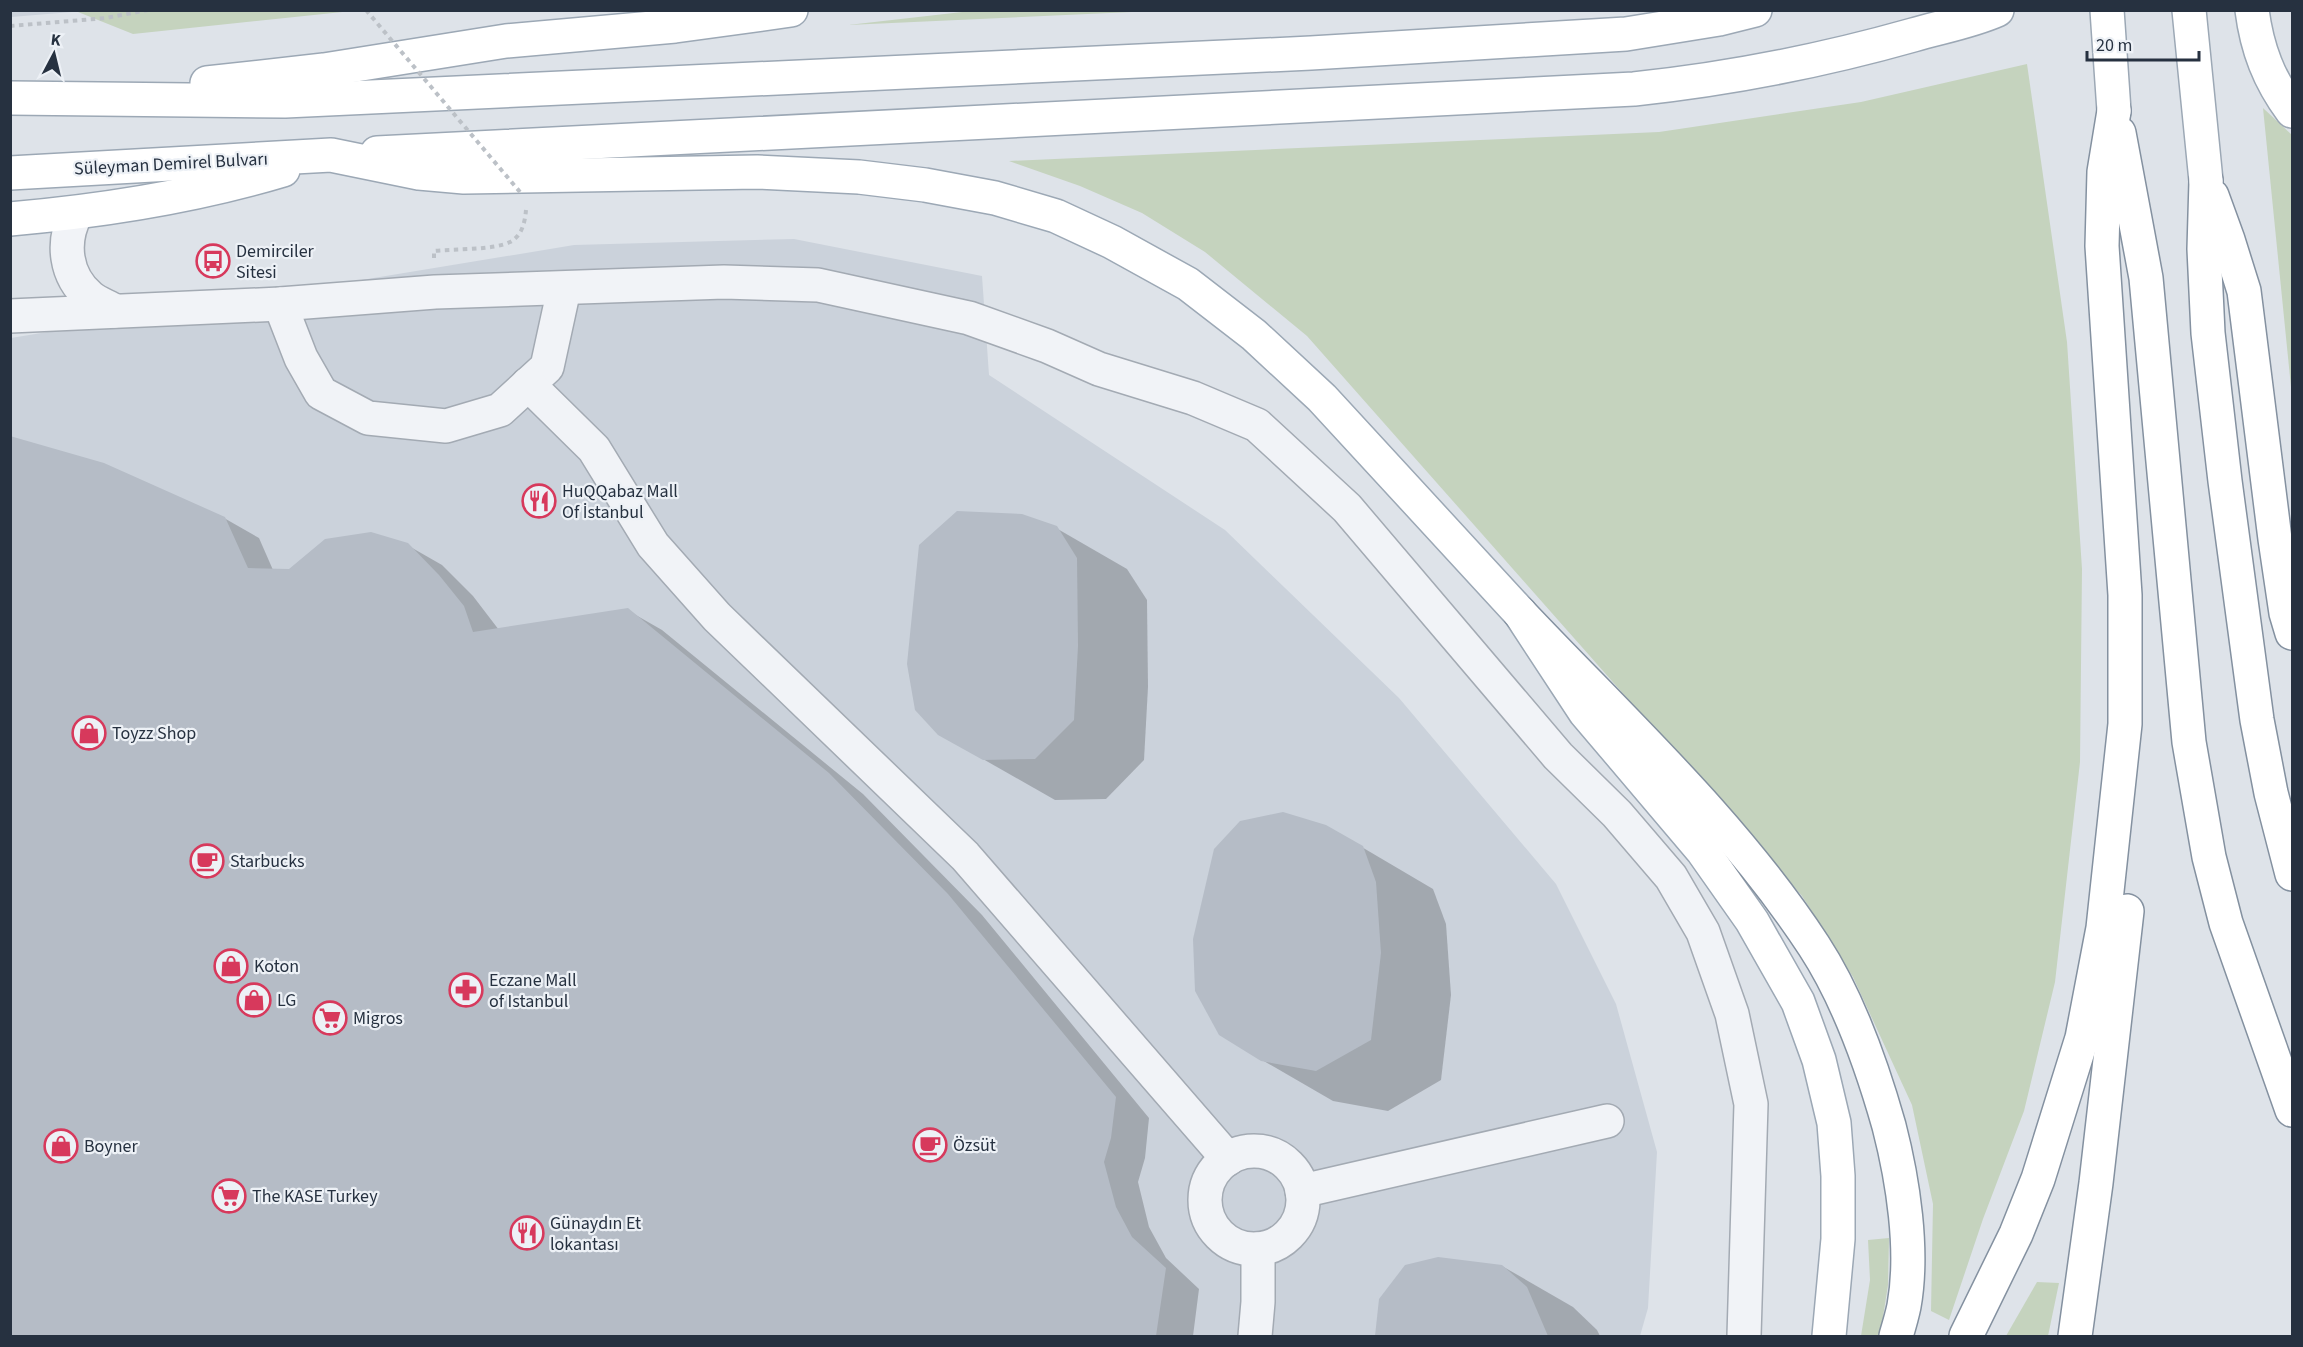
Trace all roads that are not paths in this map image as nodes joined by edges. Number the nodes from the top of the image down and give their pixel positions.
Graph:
1 (791, 10) edge
2 (1755, 10) edge
3 (2107, 10) edge
4 (2189, 10) edge
5 (2252, 10) edge
6 (1993, 12) edge
7 (10, 98) edge
8 (105, 98) junction
9 (2114, 111) junction
10 (2292, 111) edge
11 (331, 155) junction
12 (10, 173) edge
13 (2206, 180) junction
14 (76, 214) junction
15 (10, 219) edge
16 (564, 289) junction
17 (280, 304) junction
18 (115, 311) junction
19 (19, 314) edge
20 (528, 384) junction
21 (1520, 613) junction
22 (2292, 633) edge
23 (2125, 724) junction
24 (2292, 874) edge
25 (2292, 1110) edge
26 (1607, 1122) dead end
27 (1228, 1159) junction
28 (1302, 1191) junction
29 (1258, 1249) junction
30 (1255, 1336) edge
31 (1744, 1336) edge
32 (1829, 1336) edge
33 (1896, 1336) edge
34 (1966, 1336) edge
35 (2075, 1336) edge

1 - 8 main road
2 - 8 main road
3 - 9 main road
4 - 13 main road
5 - 10 main road
6 - 11 main road
7 - 8 main road
9 - 23 main road
9 - 25 main road
11 - 12 main road, Süleyman Demirel Bulvarı
11 - 14 main road
11 - 21 main road
13 - 22 main road
13 - 24 main road
14 - 15 main road
14 - 18 lane
16 - 17 lane
16 - 20 lane
16 - 31 lane
17 - 18 lane
17 - 20 lane
18 - 19 lane
20 - 27 lane
21 - 32 main road
21 - 33 main road
23 - 34 main road
23 - 35 main road
26 - 28 lane
27 - 28 lane
27 - 29 lane
28 - 29 lane
29 - 30 lane

